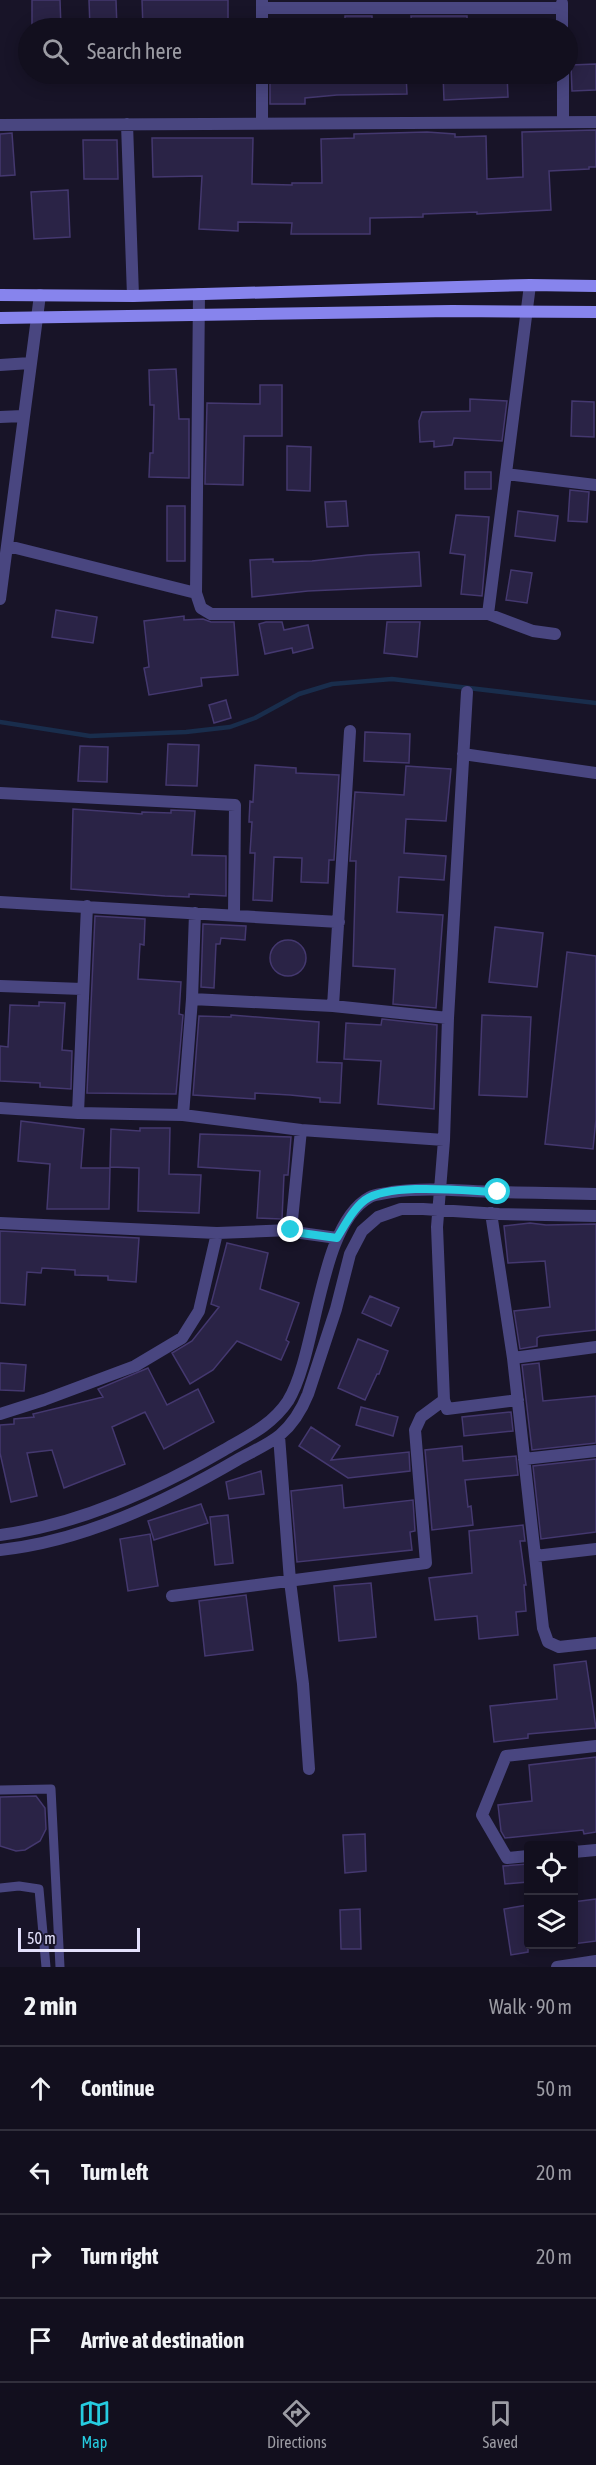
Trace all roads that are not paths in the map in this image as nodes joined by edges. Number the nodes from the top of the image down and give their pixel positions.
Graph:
1 (262, 4) edge
2 (562, 4) edge
3 (262, 84) edge
4 (563, 84) edge
5 (563, 122) junction
6 (596, 122) edge
7 (262, 123) junction
8 (127, 124) junction
9 (0, 125) edge
10 (530, 285) junction
11 (596, 286) edge
12 (199, 294) junction
13 (0, 295) edge
14 (40, 295) junction
15 (134, 296) junction
16 (527, 312) junction
17 (596, 312) edge
18 (199, 315) junction
19 (36, 317) junction
20 (0, 318) edge
21 (30, 363) junction
22 (0, 365) edge
23 (23, 416) junction
24 (0, 417) edge
25 (506, 474) junction
26 (596, 484) edge
27 (4, 545) edge
28 (196, 593) junction
29 (0, 599) edge
30 (488, 614) junction
31 (555, 634) dead end
32 (467, 692) dead end
33 (350, 731) dead end
34 (463, 754) junction
35 (596, 773) edge
36 (0, 793) edge
37 (0, 902) edge
38 (87, 906) junction
39 (195, 913) junction
40 (234, 914) junction
41 (339, 922) junction
42 (0, 986) edge
43 (82, 989) junction
44 (192, 999) junction
45 (333, 1006) junction
46 (448, 1018) junction
47 (0, 1108) edge
48 (78, 1113) junction
49 (183, 1115) junction
50 (301, 1130) junction
51 (444, 1140) junction
52 (439, 1189) junction
53 (596, 1194) edge
54 (439, 1209) junction
55 (491, 1214) junction
56 (596, 1216) edge
57 (0, 1223) edge
58 (291, 1230) junction
59 (217, 1233) junction
60 (337, 1238) junction
61 (596, 1347) edge
62 (513, 1358) junction
63 (444, 1400) junction
64 (518, 1400) junction
65 (0, 1414) edge
66 (279, 1436) junction
67 (596, 1451) edge
68 (524, 1459) junction
69 (4, 1535) edge
70 (596, 1549) edge
71 (5, 1550) edge
72 (535, 1556) junction
73 (290, 1581) junction
74 (172, 1596) dead end
75 (596, 1643) edge
76 (596, 1746) edge
77 (309, 1769) dead end
78 (0, 1790) edge
79 (596, 1850) edge
80 (578, 1852) edge
81 (524, 1856) edge
82 (0, 1888) edge
83 (596, 1961) edge
84 (46, 1967) edge
85 (60, 1967) edge
86 (557, 1967) edge

1 - 2 street
3 - 7 street
4 - 5 street
5 - 6 street
5 - 7 street
7 - 8 street
8 - 9 street
8 - 15 street
10 - 11 street
10 - 12 street
10 - 16 street
12 - 15 street
12 - 18 street
13 - 14 street
14 - 15 street
14 - 19 street
16 - 17 street
16 - 18 street
16 - 25 street
18 - 19 street
18 - 28 street
19 - 20 street
19 - 21 street
21 - 22 street
21 - 23 street
23 - 24 street
23 - 27 street
25 - 26 street
25 - 30 street
27 - 28 street
27 - 29 street
28 - 30 street
30 - 31 street
32 - 34 street
33 - 41 street
34 - 35 street
34 - 46 street
36 - 40 street
37 - 38 street
38 - 39 street
38 - 43 street
39 - 40 street
39 - 44 street
40 - 41 street
41 - 45 street
42 - 43 street
43 - 48 street
44 - 45 street
44 - 49 street
45 - 46 street
46 - 51 street
47 - 48 street
48 - 49 street
49 - 50 street
50 - 51 street
50 - 58 street
51 - 52 street
52 - 53 street
52 - 54 street
52 - 60 street
54 - 55 street
54 - 63 street
54 - 66 street
55 - 56 street
55 - 62 street
57 - 59 street
58 - 59 street
58 - 60 street
59 - 65 street
60 - 69 street
61 - 62 street
62 - 64 street
63 - 64 street
63 - 73 street
64 - 68 street
66 - 71 street
66 - 73 street
67 - 68 street
68 - 72 street
69 - 71 street
70 - 72 street
72 - 75 street
73 - 74 street
73 - 77 street
76 - 81 street
78 - 85 lane
79 - 80 street
82 - 84 lane
83 - 86 street

